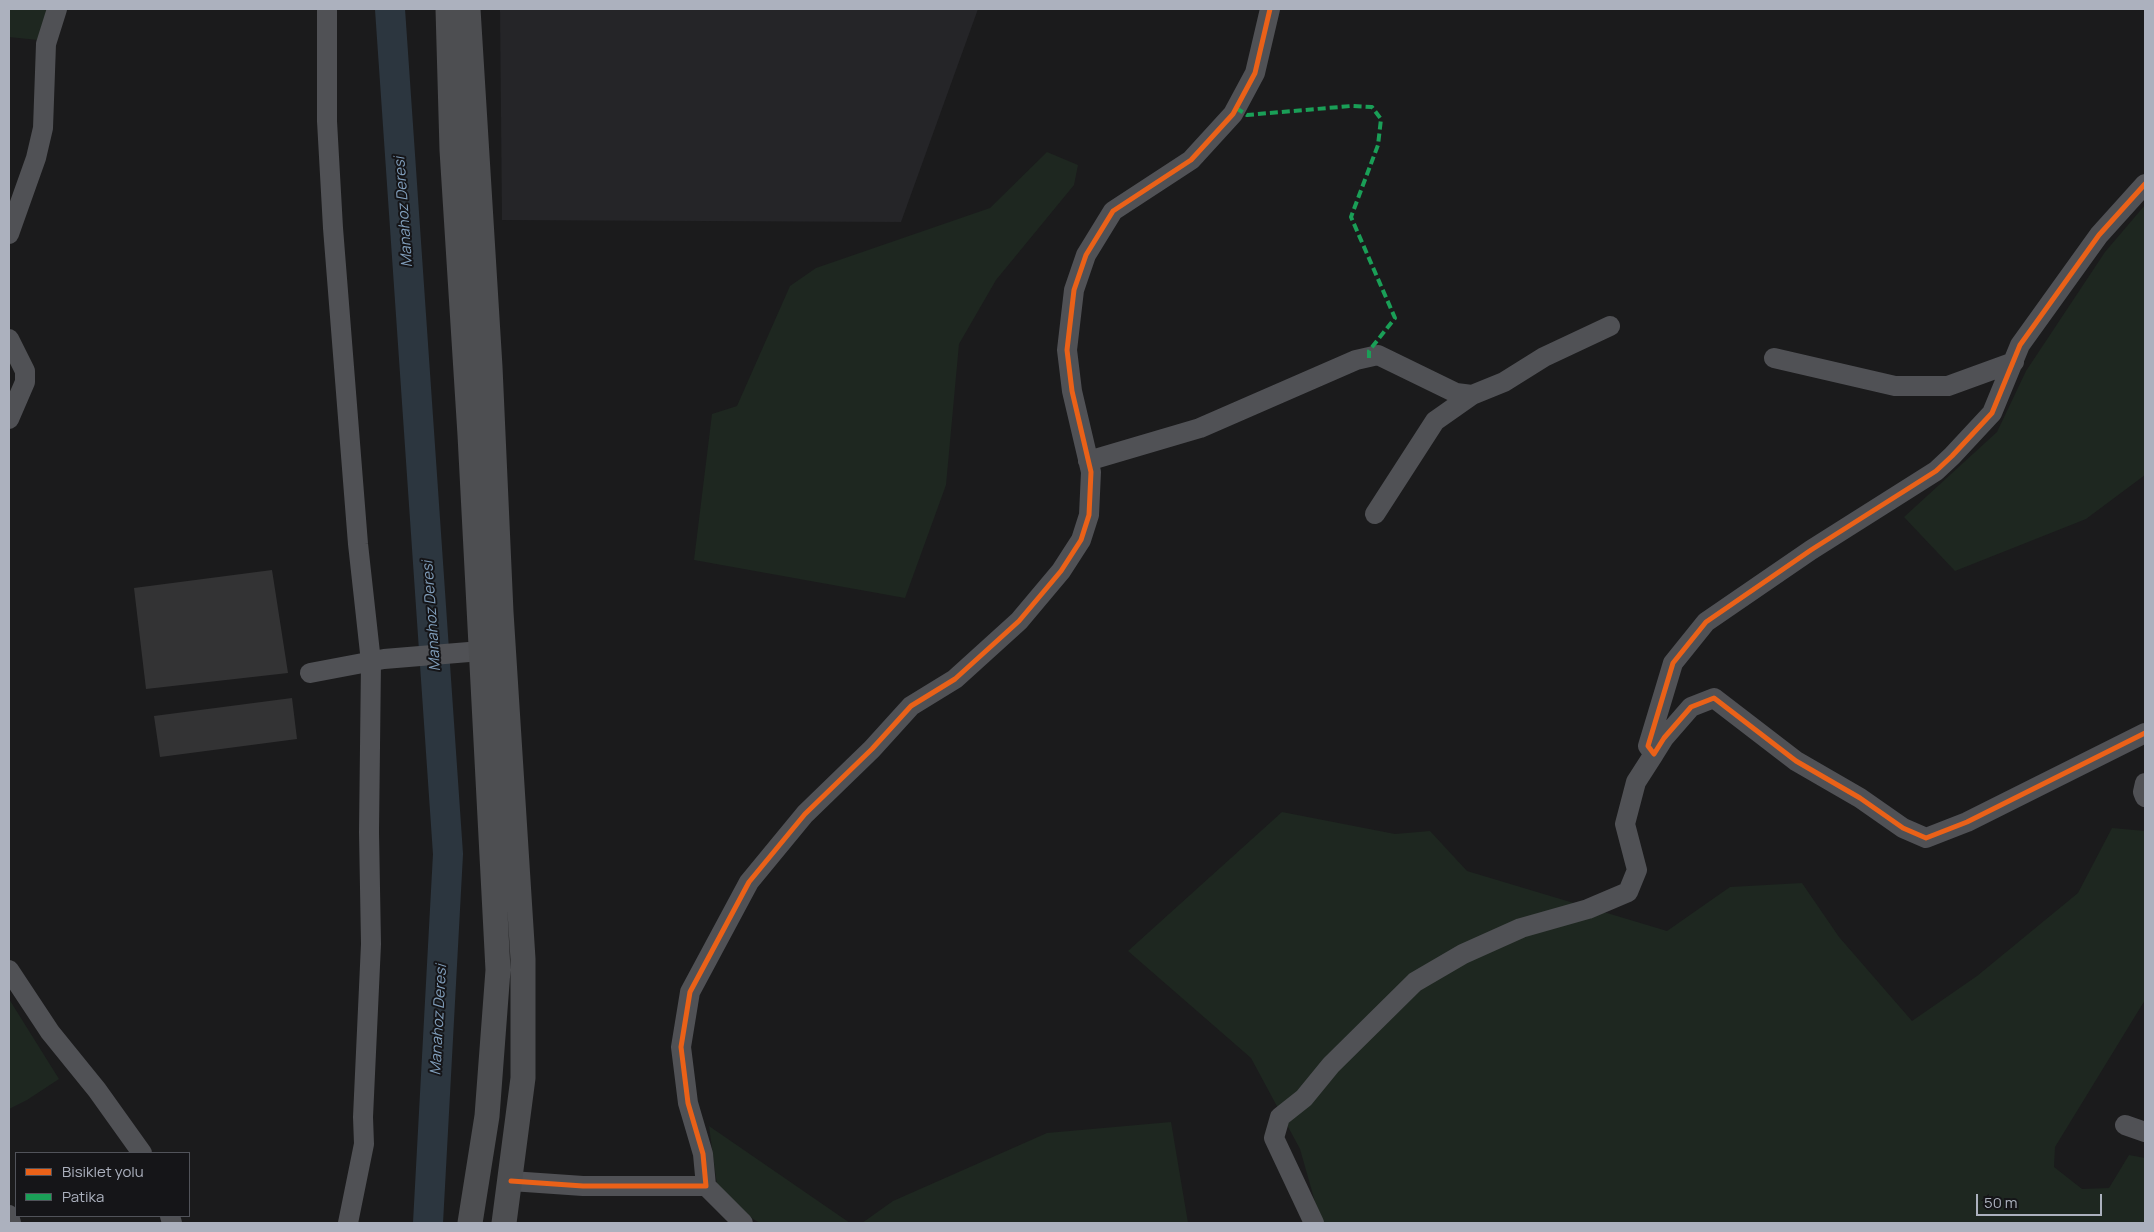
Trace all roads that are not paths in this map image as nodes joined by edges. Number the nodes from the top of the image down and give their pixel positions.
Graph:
1 (57, 9) edge
2 (327, 9) edge
3 (448, 9) edge
4 (468, 9) edge
5 (1270, 9) edge
6 (2145, 184) edge
7 (9, 234) edge
8 (1610, 326) dead end
9 (9, 339) edge
10 (1774, 358) dead end
11 (2014, 362) junction
12 (1472, 395) junction
13 (9, 419) edge
14 (1088, 461) junction
15 (1375, 514) dead end
16 (476, 651) junction
17 (377, 660) junction
18 (310, 673) dead end
19 (2145, 733) edge
20 (1654, 754) junction
21 (2145, 783) edge
22 (2145, 798) edge
23 (9, 970) edge
24 (2125, 1125) dead end
25 (2145, 1132) edge
26 (141, 1152) edge
27 (511, 1181) junction
28 (706, 1186) junction
29 (9, 1215) edge
30 (11, 1223) edge
31 (348, 1223) edge
32 (470, 1223) edge
33 (504, 1223) edge
34 (743, 1223) edge
35 (1314, 1223) edge

1 - 7 street
2 - 17 street
3 - 16 main road
4 - 27 main road
5 - 14 street
6 - 11 street
8 - 12 street
9 - 13 street
10 - 11 street
11 - 20 street
12 - 14 street
12 - 15 street
14 - 28 street
16 - 17 street
16 - 32 main road
17 - 18 street
17 - 31 street
19 - 20 street
20 - 35 street
21 - 22 street
23 - 26 street
24 - 25 street
27 - 28 street
27 - 33 main road
28 - 34 street
29 - 30 street

